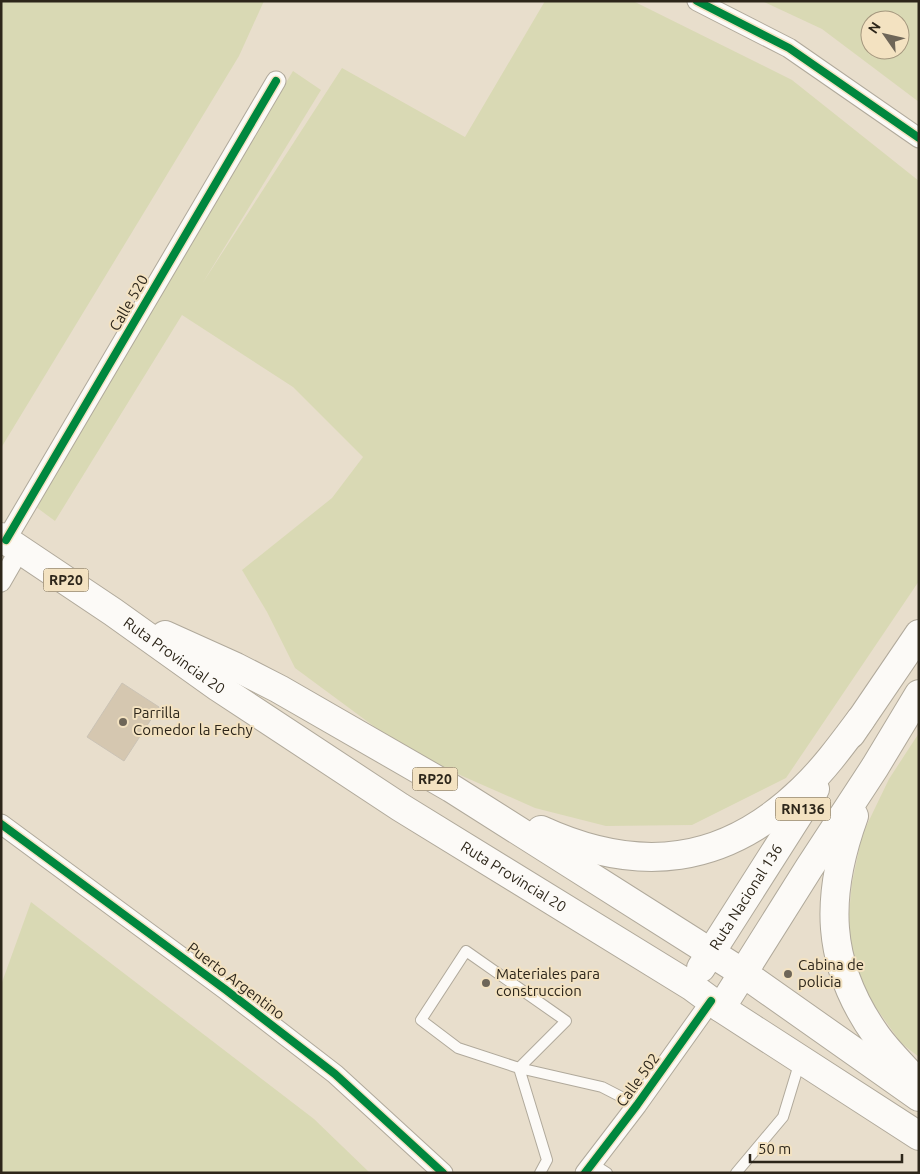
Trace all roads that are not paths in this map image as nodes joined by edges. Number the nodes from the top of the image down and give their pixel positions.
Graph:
1 (697, 1) edge
2 (276, 81) dead end
3 (919, 138) edge
4 (9, 542) edge
5 (1, 582) edge
6 (113, 612) junction
7 (919, 634) edge
8 (919, 694) edge
9 (861, 719) junction
10 (875, 767) junction
11 (451, 788) junction
12 (1, 824) edge
13 (711, 952) junction
14 (743, 973) junction
15 (708, 998) junction
16 (801, 1059) junction
17 (519, 1068) junction
18 (919, 1084) edge
19 (919, 1097) edge
20 (637, 1105) junction
21 (919, 1136) edge
22 (595, 1170) edge
23 (443, 1173) edge
24 (540, 1173) edge
25 (736, 1173) edge

1 - 3 street
2 - 4 street, Calle 520
4 - 5 street, Calle 520
4 - 6 main road, Ruta Provincial 20 / RP20
6 - 11 main road, Ruta Provincial 20 / RP20
6 - 15 main road, Ruta Provincial 20 / RP20
7 - 9 main road, Ruta Nacional 136 / RN136
8 - 10 main road, RN136
9 - 11 main road
9 - 13 main road, Ruta Nacional 136 / RN136
10 - 14 main road, RN136
10 - 18 main road
11 - 13 main road, Ruta Provincial 20 / RP20
12 - 23 street, Puerto Argentino
13 - 14 main road, Ruta Provincial 20 / RP20
13 - 15 main road, Ruta Nacional 136 / RN136
14 - 15 main road, RN136
14 - 19 main road, Ruta Provincial 20 / RP20
15 - 16 main road, Ruta Provincial 20 / RP20
15 - 20 street, Calle 502
16 - 21 main road, Ruta Provincial 20 / RP20
16 - 25 lane
17 - 17 lane
17 - 20 lane
17 - 24 lane
20 - 22 street, Calle 502

